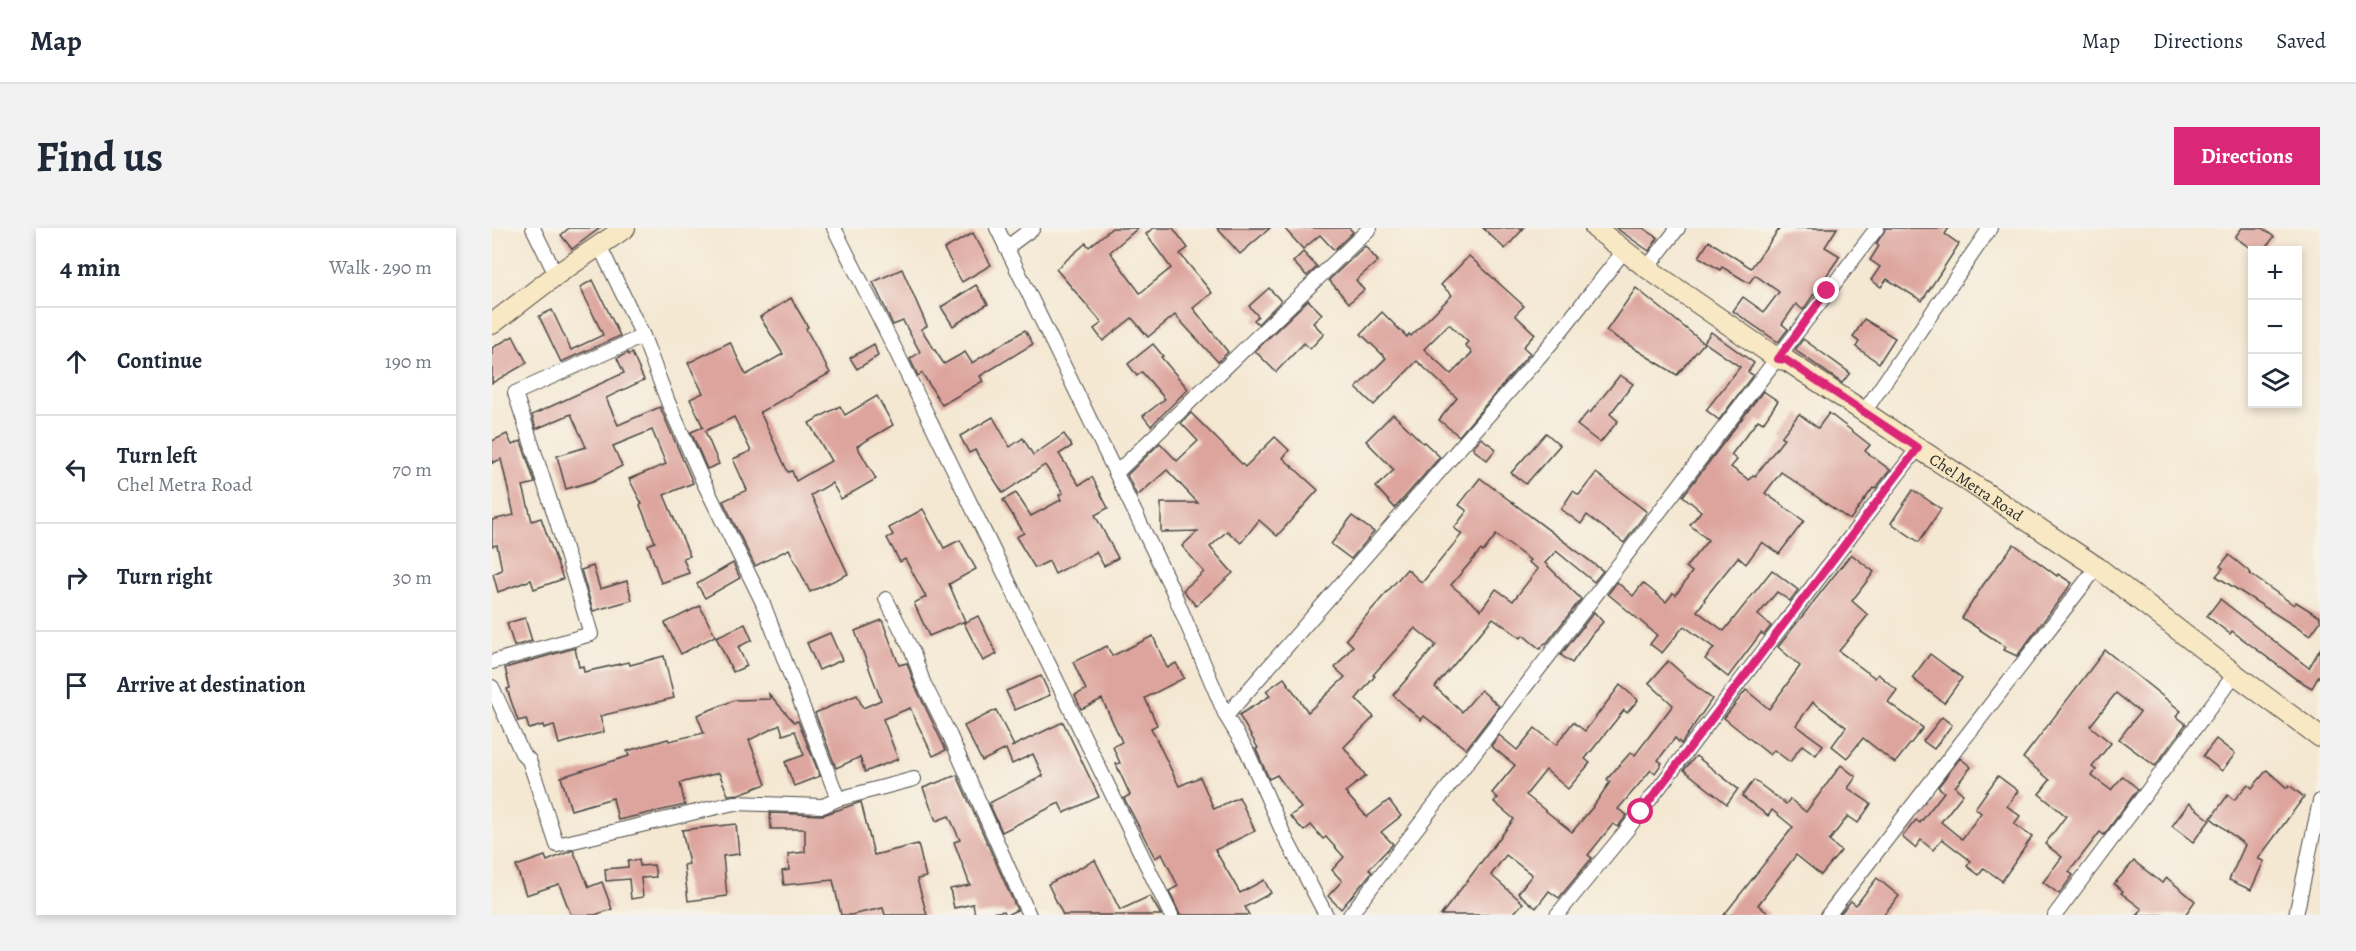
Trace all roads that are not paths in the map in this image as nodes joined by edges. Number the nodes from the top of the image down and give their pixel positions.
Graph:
1 (533, 228) edge
2 (625, 228) edge
3 (834, 228) edge
4 (997, 228) edge
5 (1033, 228) edge
6 (1370, 228) edge
7 (1595, 228) edge
8 (1678, 228) edge
9 (1877, 228) edge
10 (1990, 228) edge
11 (599, 245) junction
12 (1006, 248) junction
13 (1624, 251) junction
14 (1647, 268) junction
15 (556, 275) junction
16 (492, 324) edge
17 (644, 336) junction
18 (1778, 359) junction
19 (1864, 412) junction
20 (1918, 448) junction
21 (1116, 473) junction
22 (2097, 567) junction
23 (886, 599) dead end
24 (492, 662) edge
25 (2235, 674) junction
26 (492, 687) edge
27 (1226, 716) junction
28 (2320, 737) edge
29 (914, 779) dead end
30 (838, 799) junction
31 (2320, 801) edge
32 (1029, 915) edge
33 (1171, 915) edge
34 (1326, 915) edge
35 (1350, 915) edge
36 (1557, 915) edge
37 (1828, 915) edge
38 (2055, 915) edge
39 (2296, 915) edge

1 - 15 street
2 - 11 street
3 - 33 street
4 - 12 street
5 - 12 street
6 - 21 street
7 - 13 street, Chel Metra Road
8 - 14 street
9 - 18 street
10 - 19 street
11 - 15 street
11 - 17 street
12 - 21 street
13 - 14 street, Chel Metra Road
13 - 27 street
14 - 18 street, Chel Metra Road
15 - 16 street
17 - 24 street
17 - 30 street
18 - 19 street, Chel Metra Road
18 - 35 street
19 - 20 street, Chel Metra Road
20 - 22 street, Chel Metra Road
20 - 36 street
21 - 27 street
22 - 25 street, Chel Metra Road
22 - 37 street
23 - 32 street
25 - 28 street, Chel Metra Road
25 - 38 street
26 - 30 street
27 - 34 street
29 - 30 street
31 - 39 street

